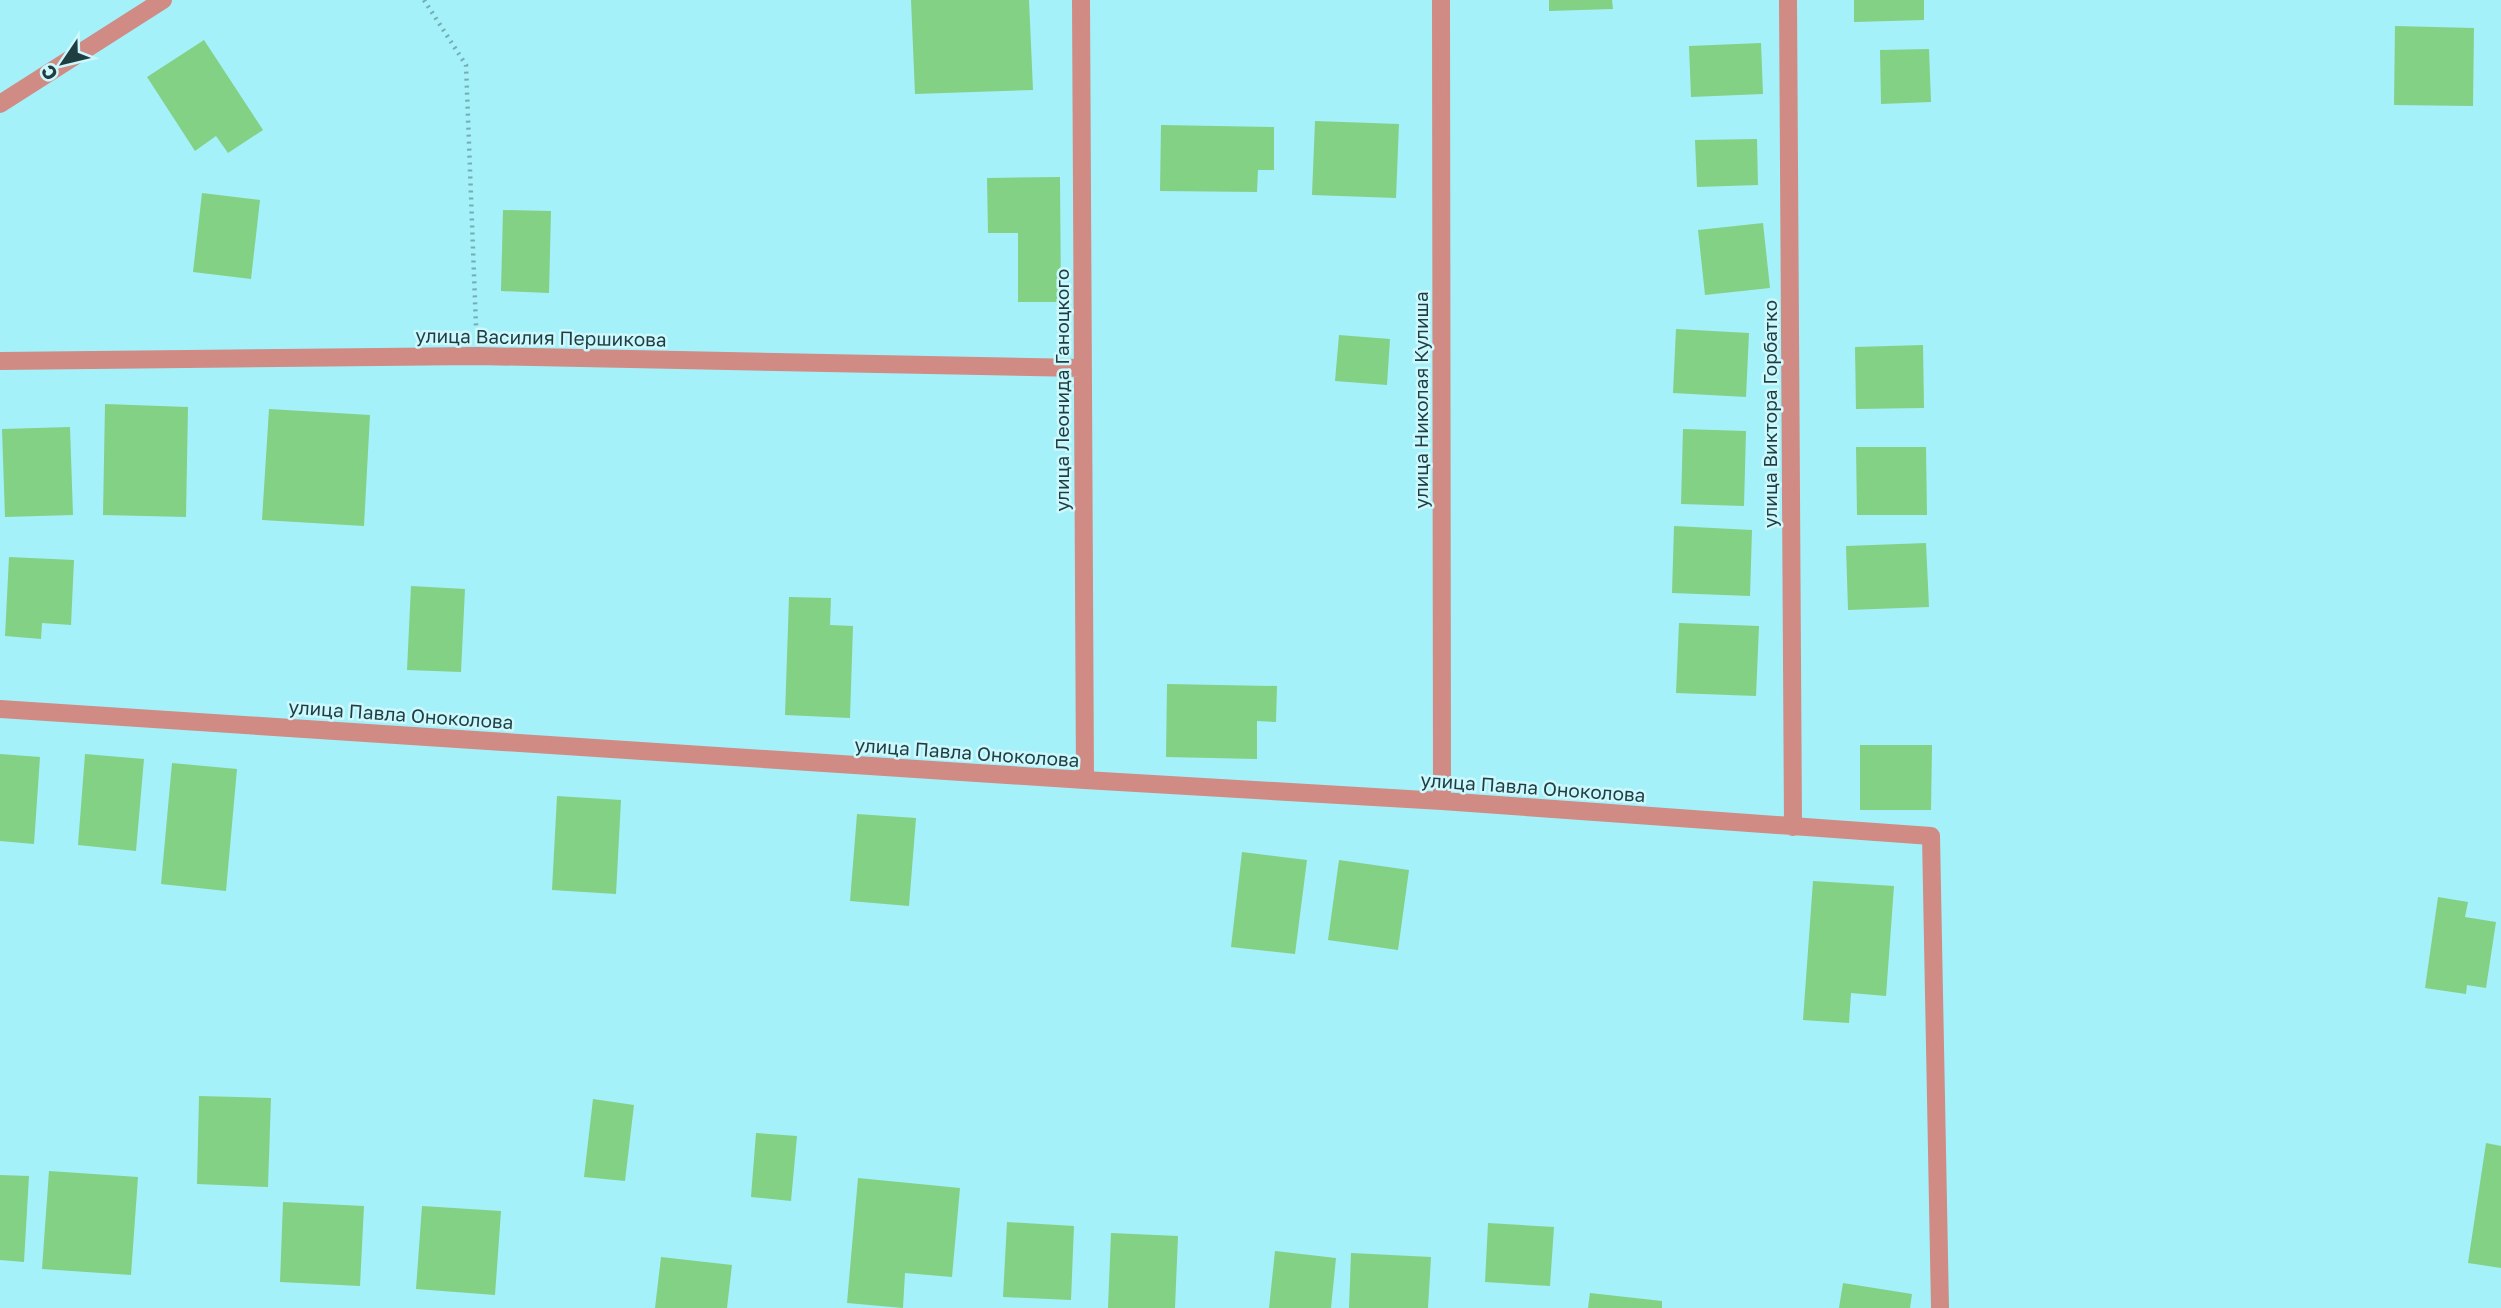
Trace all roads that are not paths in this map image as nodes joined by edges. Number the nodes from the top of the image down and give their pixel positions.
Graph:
1 (163, 0) edge
2 (1081, 0) edge
3 (1441, 0) edge
4 (1787, 0) edge
5 (0, 104) edge
6 (0, 361) edge
7 (1082, 368) junction
8 (0, 709) edge
9 (1085, 780) junction
10 (1442, 801) junction
11 (1793, 827) junction
12 (1940, 1308) edge

1 - 5 street
2 - 7 street, улица Леонида Ганоцкого
3 - 10 street, улица Николая Кулиша
4 - 11 street, улица Виктора Горбатко
6 - 7 street, улица Василия Першикова
7 - 9 street, улица Леонида Ганоцкого
8 - 9 street, улица Павла Оноколова
9 - 10 street, улица Павла Оноколова
10 - 11 street, улица Павла Оноколова
11 - 12 street, улица Павла Оноколова

